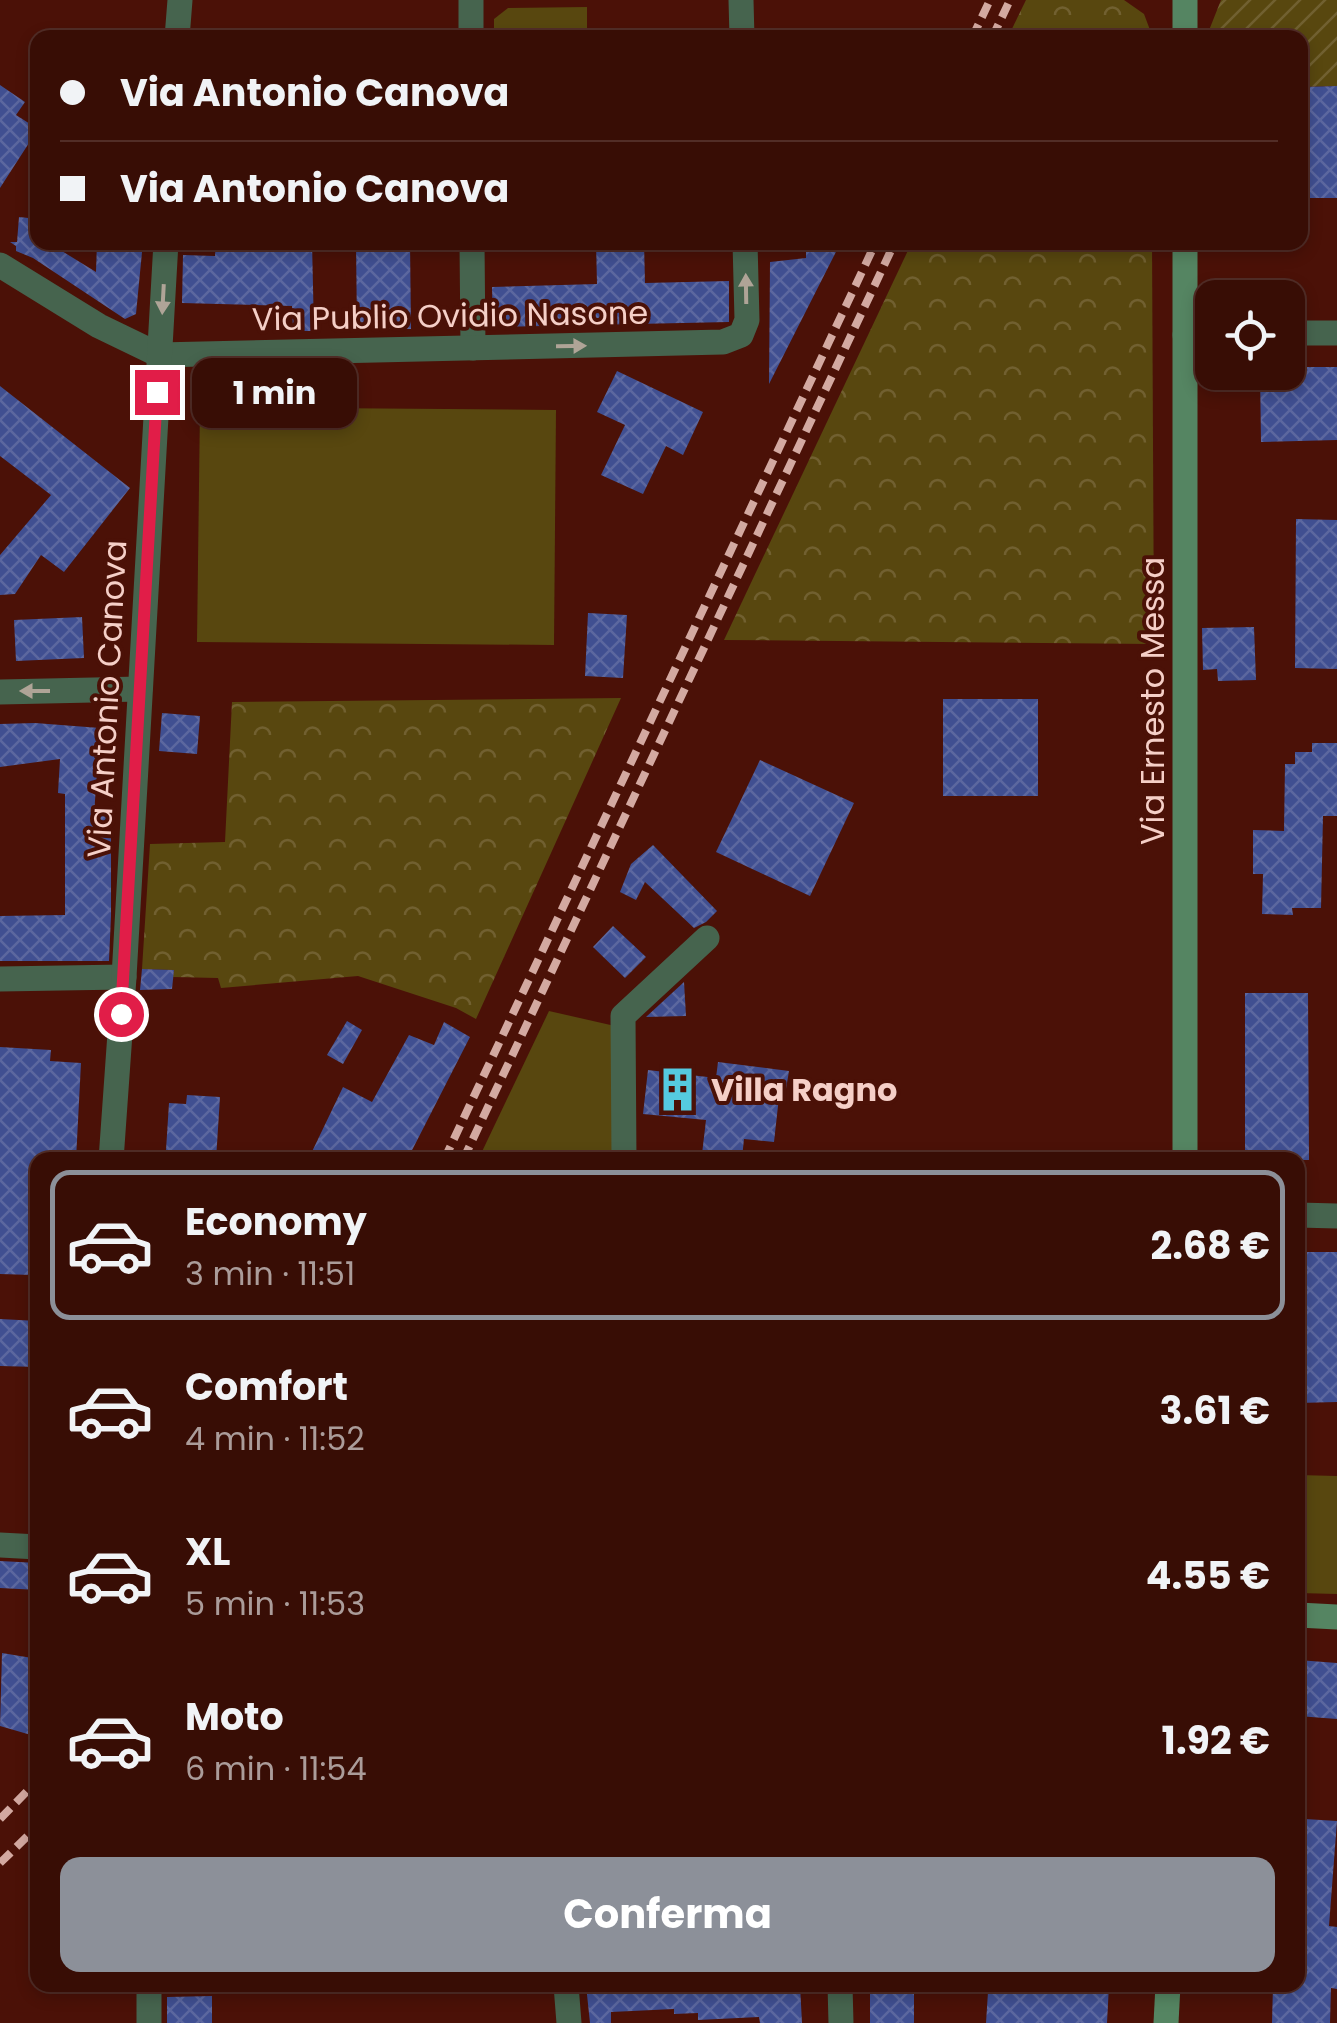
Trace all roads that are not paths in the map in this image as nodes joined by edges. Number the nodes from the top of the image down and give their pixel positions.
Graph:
1 (180, 0) edge
2 (471, 0) edge
3 (740, 0) edge
4 (1185, 0) edge
5 (178, 30) edge
6 (471, 30) edge
7 (742, 30) edge
8 (1185, 30) edge
9 (166, 250) edge
10 (472, 250) edge
11 (745, 250) edge
12 (1185, 250) edge
13 (0, 265) edge
14 (1337, 333) edge
15 (1305, 334) edge
16 (1185, 335) junction
17 (1195, 335) edge
18 (473, 348) junction
19 (159, 354) junction
20 (140, 690) junction
21 (0, 692) edge
22 (707, 938) dead end
23 (124, 978) junction
24 (0, 979) edge
25 (112, 1152) edge
26 (624, 1152) edge
27 (1185, 1152) edge
28 (1305, 1215) edge
29 (1337, 1216) edge
30 (0, 1545) edge
31 (30, 1547) edge
32 (1305, 1615) edge
33 (1337, 1617) edge
34 (149, 1992) edge
35 (567, 1992) edge
36 (840, 1992) edge
37 (1168, 1992) edge
38 (149, 2023) edge
39 (569, 2023) edge
40 (841, 2023) edge
41 (1166, 2023) edge

1 - 5 street
2 - 6 street
3 - 7 street
4 - 8 street
9 -> 19 street, Via Antonio Canova
10 - 18 street
18 -> 11 street, Via Publio Ovidio Nasone
12 - 16 street, Via Ernesto Messa
13 - 19 street
14 - 15 street
16 - 17 street
16 - 27 street, Via Ernesto Messa
18 - 19 street, Via Publio Ovidio Nasone
19 - 20 street, Via Antonio Canova
20 -> 21 street
20 - 23 street, Via Antonio Canova
22 - 26 street
23 - 24 street
23 - 25 street, Via Antonio Canova
28 - 29 street
30 - 31 street
32 - 33 street
34 - 38 street
35 - 39 street
36 - 40 street
37 - 41 street

